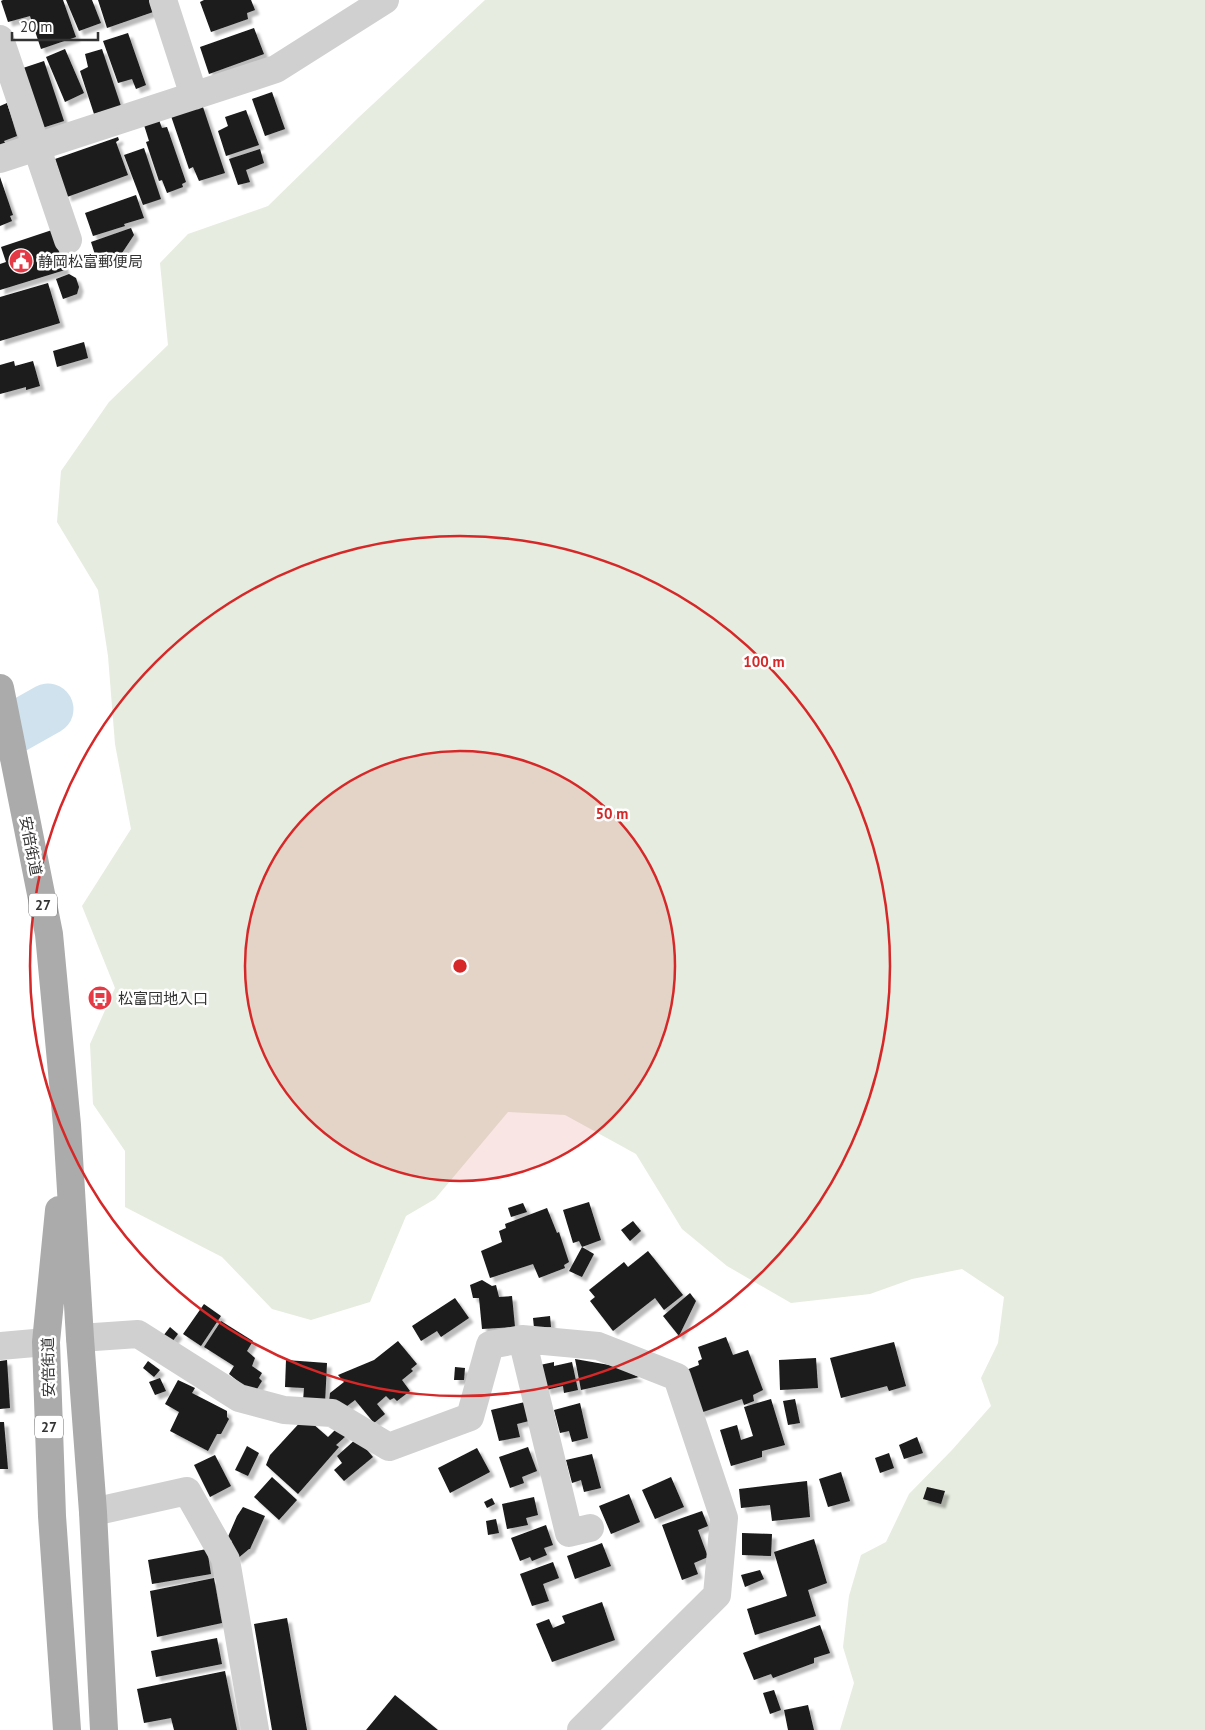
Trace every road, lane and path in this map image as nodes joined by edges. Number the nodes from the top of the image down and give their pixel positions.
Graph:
1 (164, 0) edge
2 (385, 0) edge
3 (0, 39) edge
4 (194, 96) junction
5 (37, 147) junction
6 (0, 159) edge
7 (68, 240) dead end
8 (0, 688) edge
9 (67, 1125) junction
10 (80, 1338) junction
11 (522, 1339) junction
12 (46, 1342) junction
13 (0, 1346) edge
14 (93, 1512) junction
15 (590, 1528) dead end
16 (67, 1730) edge
17 (104, 1730) edge
18 (255, 1730) edge
19 (581, 1730) edge

1 - 4 street
2 - 4 street
3 - 5 street
4 - 5 street
5 - 6 street
5 - 7 street
8 - 9 main road, 安倍街道 / 27
9 - 10 main road, 安倍街道 / 27
9 - 12 main road, 安倍街道 / 27
10 - 11 street
10 - 14 main road, 安倍街道 / 27
11 - 15 street
11 - 19 street
12 - 13 street
12 - 16 main road, 安倍街道 / 27
14 - 17 main road, 安倍街道 / 27
14 - 18 street

